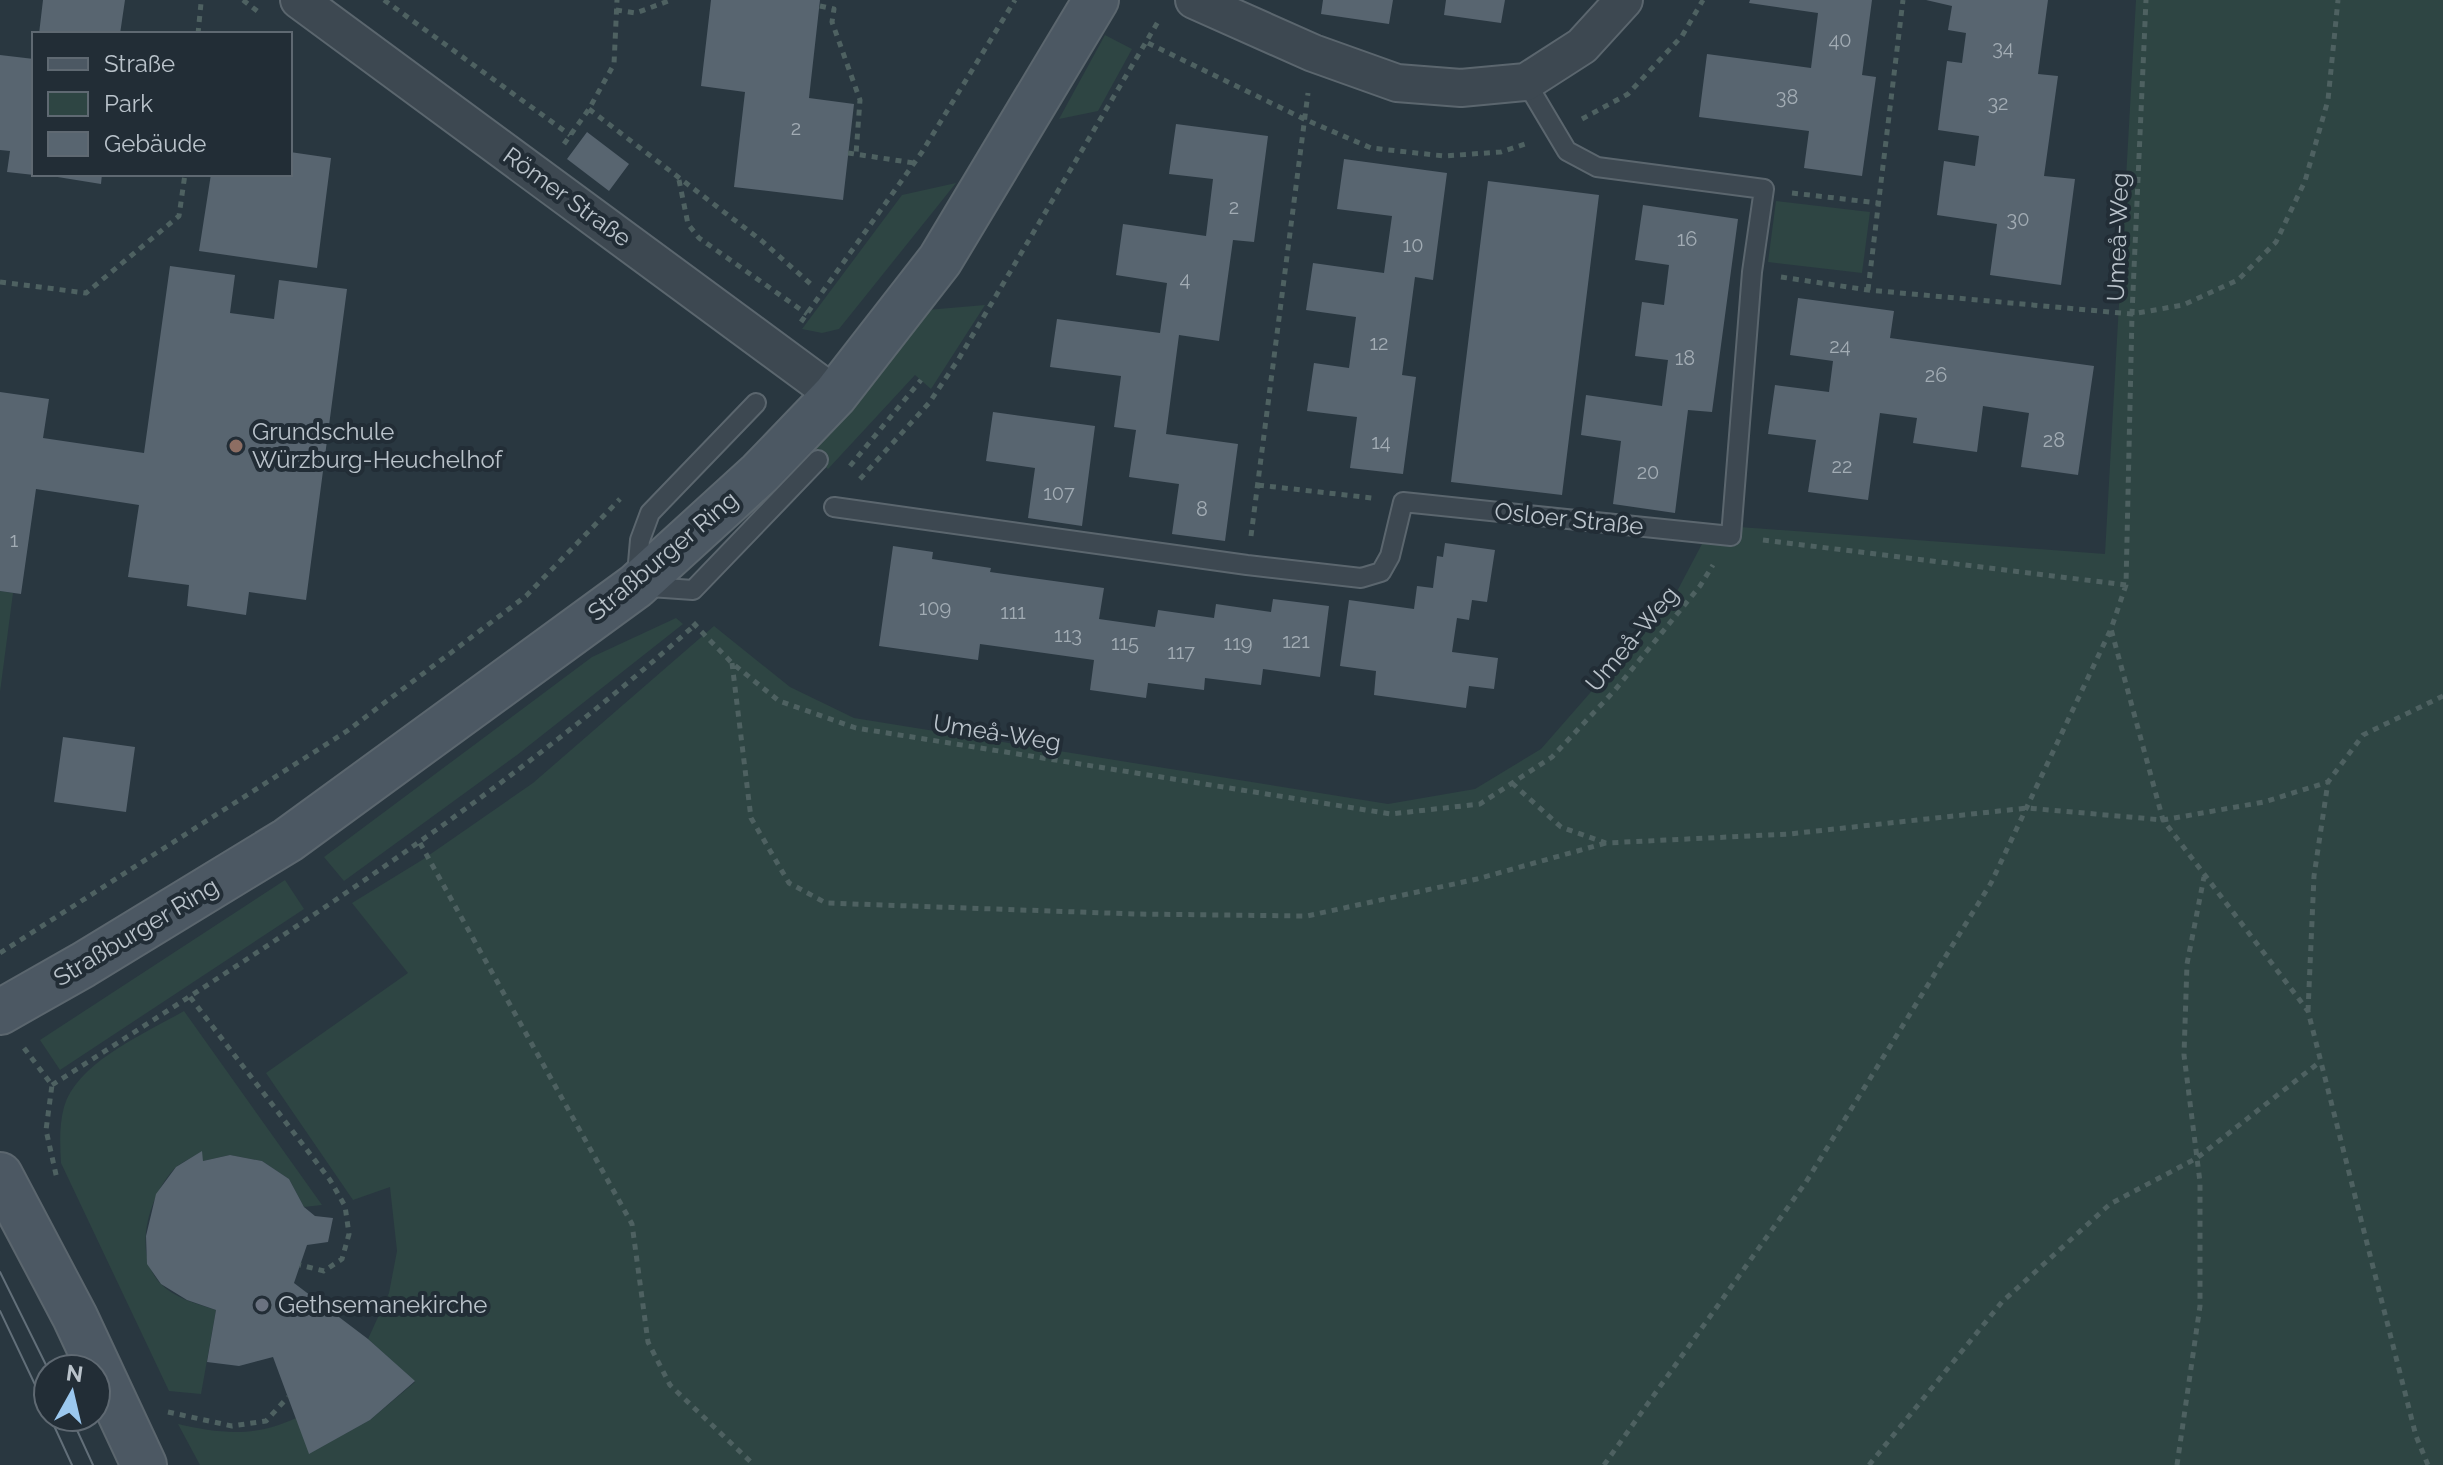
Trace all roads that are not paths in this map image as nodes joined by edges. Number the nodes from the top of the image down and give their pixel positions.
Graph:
1 (299, 0) edge
2 (1096, 0) edge
3 (1624, 0) edge
4 (1179, 5) edge
5 (1526, 82) junction
6 (835, 395) junction
7 (756, 403) dead end
8 (818, 460) dead end
9 (834, 507) road end
10 (636, 586) junction
11 (0, 1012) edge
12 (0, 1175) edge
13 (144, 1465) edge

1 - 6 street, Römer Straße
2 - 6 street, Straßburger Ring
3 - 5 street
4 - 5 street
5 - 9 lane, Osloer Straße
6 - 10 street, Straßburger Ring
7 - 10 lane
8 - 10 lane
10 - 11 street, Straßburger Ring
12 - 13 street

